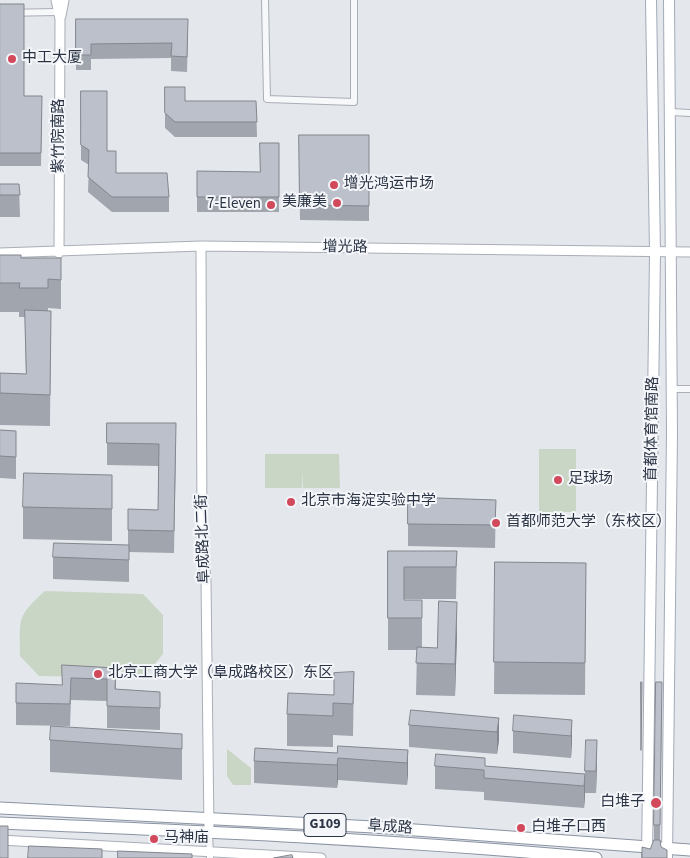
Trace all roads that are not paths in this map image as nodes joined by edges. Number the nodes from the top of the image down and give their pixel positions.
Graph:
1 (56, 0) edge
2 (64, 0) edge
3 (265, 0) edge
4 (354, 0) edge
5 (651, 0) edge
6 (670, 0) edge
7 (0, 13) edge
8 (59, 15) junction
9 (671, 112) junction
10 (690, 113) edge
11 (202, 246) junction
12 (690, 252) edge
13 (0, 253) edge
14 (60, 253) junction
15 (655, 253) junction
16 (673, 253) junction
17 (690, 389) edge
18 (671, 390) junction
19 (0, 808) edge
20 (209, 818) junction
21 (0, 823) edge
22 (209, 831) junction
23 (0, 840) edge
24 (690, 850) edge
25 (647, 852) edge
26 (667, 853) edge
27 (209, 855) edge
28 (321, 858) edge
29 (596, 858) edge

1 - 8 street, 紫竹院南路
2 - 8 street, 紫竹院南路
3 - 4 street
5 - 15 main road, 首都体育馆南路
6 - 9 main road, 首都体育馆南路
7 - 8 street
8 - 14 street, 紫竹院南路
9 - 10 street
9 - 16 main road, 首都体育馆南路
11 - 14 street, 增光路
11 - 15 street, 增光路
11 - 20 street, 阜成路北二街
12 - 16 street, 增光路
13 - 14 street, 增光路
15 - 16 street, 增光路
15 - 25 main road, 首都体育馆南路
16 - 18 main road, 首都体育馆南路
17 - 18 street
18 - 26 main road, 首都体育馆南路
19 - 20 highway, 阜成路 / G109
20 - 22 street, 阜成路北二街
20 - 25 highway, 阜成路 / G109
21 - 22 highway, 阜成路 / G109
22 - 27 street
22 - 29 highway, 阜成路 / G109
23 - 27 street
24 - 26 highway, 阜成路 / G109
25 - 26 highway, 阜成路 / G109
27 - 28 street

